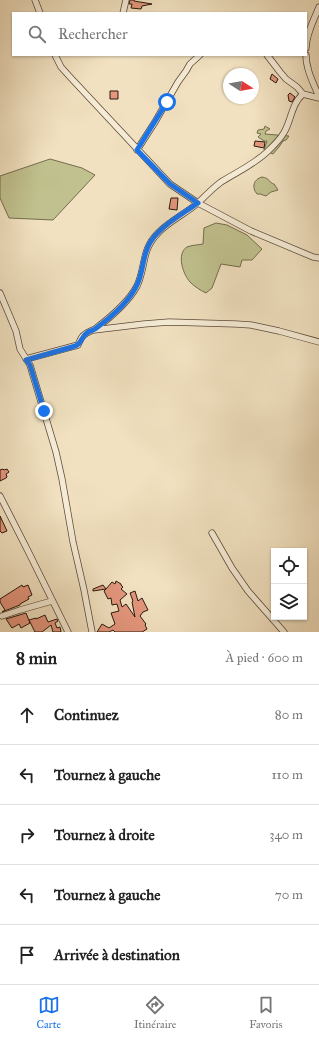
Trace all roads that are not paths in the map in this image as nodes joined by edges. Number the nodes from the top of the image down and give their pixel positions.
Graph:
1 (34, 0) edge
2 (126, 0) edge
3 (319, 7) edge
4 (40, 12) edge
5 (123, 12) edge
6 (307, 42) edge
7 (56, 56) edge
8 (199, 56) edge
9 (268, 56) edge
10 (306, 56) edge
11 (304, 94) junction
12 (319, 97) edge
13 (137, 150) junction
14 (198, 203) junction
15 (319, 258) edge
16 (0, 293) edge
17 (94, 330) junction
18 (319, 342) edge
19 (26, 360) junction
20 (0, 496) edge
21 (212, 533) dead end
22 (52, 601) junction
23 (2, 616) dead end
24 (68, 632) edge
25 (92, 632) edge
26 (284, 632) edge

1 - 4 street
2 - 5 street
3 - 6 street
7 - 13 street
8 - 13 street
9 - 11 street
10 - 12 street
11 - 12 street
11 - 14 street
13 - 14 street
14 - 15 street
14 - 17 street
16 - 19 street
17 - 18 street
17 - 19 street
19 - 25 street
20 - 22 street
21 - 26 street
22 - 23 street
22 - 24 street

